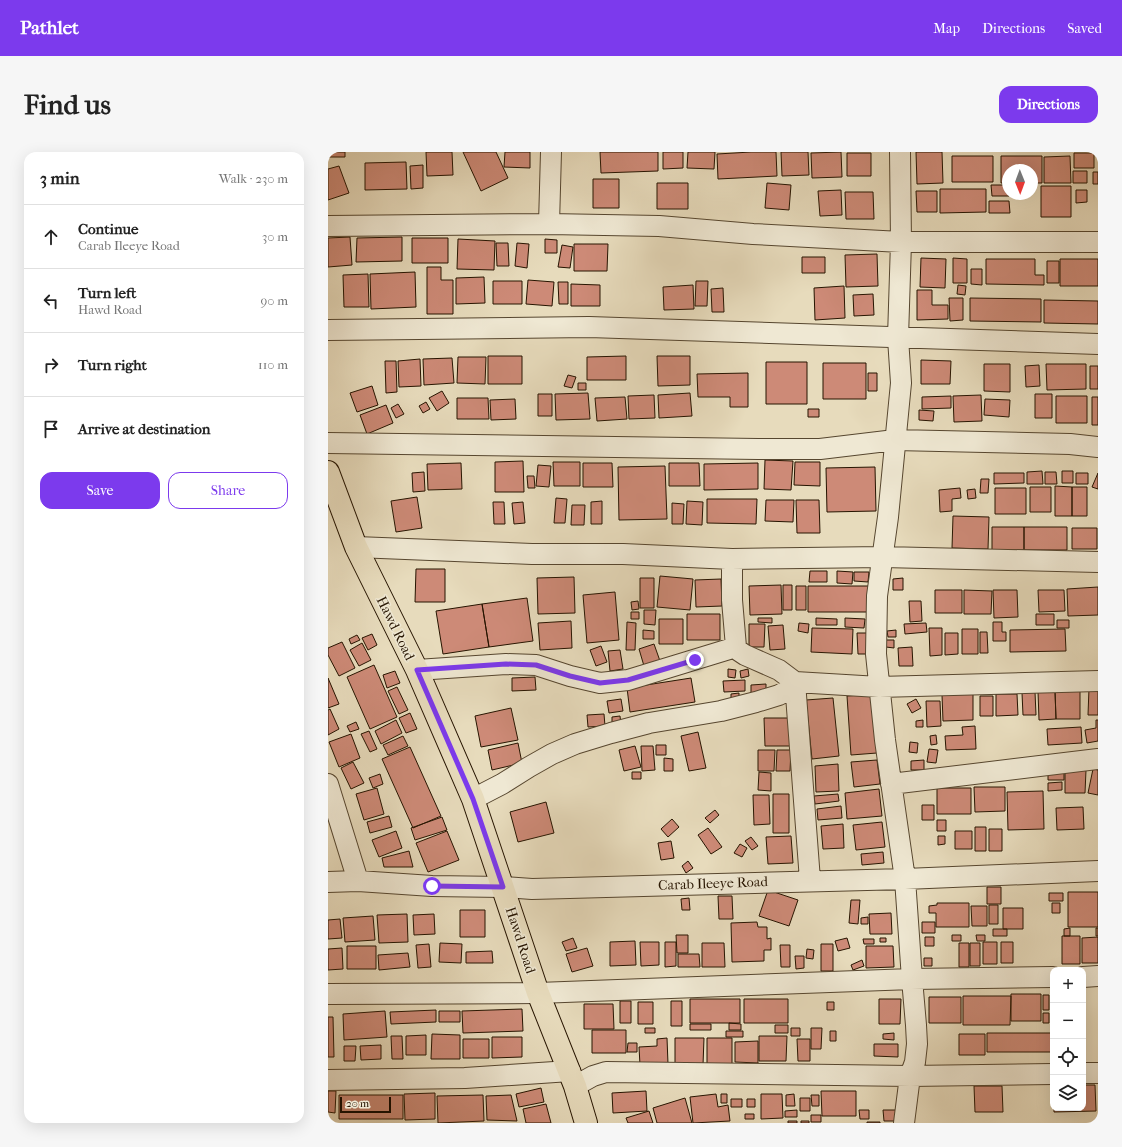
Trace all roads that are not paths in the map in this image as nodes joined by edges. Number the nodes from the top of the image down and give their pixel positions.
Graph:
1 (551, 152) edge
2 (900, 152) edge
3 (549, 224) junction
4 (328, 226) edge
5 (901, 242) junction
6 (1098, 242) edge
7 (328, 330) edge
8 (898, 338) junction
9 (1098, 344) edge
10 (895, 440) junction
11 (328, 443) edge
12 (1098, 447) edge
13 (328, 472) edge
14 (356, 547) junction
15 (883, 557) junction
16 (732, 559) junction
17 (1098, 562) edge
18 (736, 647) junction
19 (417, 670) junction
20 (1098, 681) edge
21 (794, 682) junction
22 (879, 687) junction
23 (1098, 759) edge
24 (328, 784) edge
25 (891, 784) junction
26 (473, 799) junction
27 (1098, 871) edge
28 (905, 878) junction
29 (810, 880) junction
30 (358, 881) junction
31 (328, 882) edge
32 (503, 887) junction
33 (1098, 976) edge
34 (1050, 977) edge
35 (1086, 977) edge
36 (912, 979) junction
37 (538, 993) junction
38 (328, 994) edge
39 (1098, 1073) edge
40 (1050, 1074) edge
41 (1086, 1074) edge
42 (910, 1076) junction
43 (573, 1078) junction
44 (328, 1080) edge
45 (586, 1123) edge
46 (904, 1123) edge

1 - 3 street
2 - 5 street
3 - 4 street
3 - 5 street
5 - 6 street
5 - 8 street
7 - 8 street
8 - 9 street
8 - 10 street
10 - 11 street
10 - 12 street
10 - 15 street
13 - 14 main road, Hawd Road
14 - 16 street
14 - 19 main road, Hawd Road
15 - 16 street
15 - 17 street
15 - 22 street
16 - 18 street
18 - 19 street
18 - 21 street
19 - 26 main road, Hawd Road
20 - 22 street
21 - 22 street
21 - 26 street
21 - 29 street
22 - 25 street
23 - 25 street
24 - 30 street
25 - 28 street
26 - 32 main road, Hawd Road
27 - 28 street, Carab Ileeye Road
28 - 29 street, Carab Ileeye Road
28 - 36 street
29 - 32 street, Carab Ileeye Road
30 - 31 street, Carab Ileeye Road
30 - 32 street, Carab Ileeye Road
32 - 37 main road, Hawd Road
33 - 35 street
34 - 36 street
36 - 37 street
36 - 42 street
37 - 38 street
37 - 43 main road, Hawd Road
39 - 41 street
40 - 42 street
42 - 43 street
42 - 46 street
43 - 44 street
43 - 45 main road, Hawd Road

